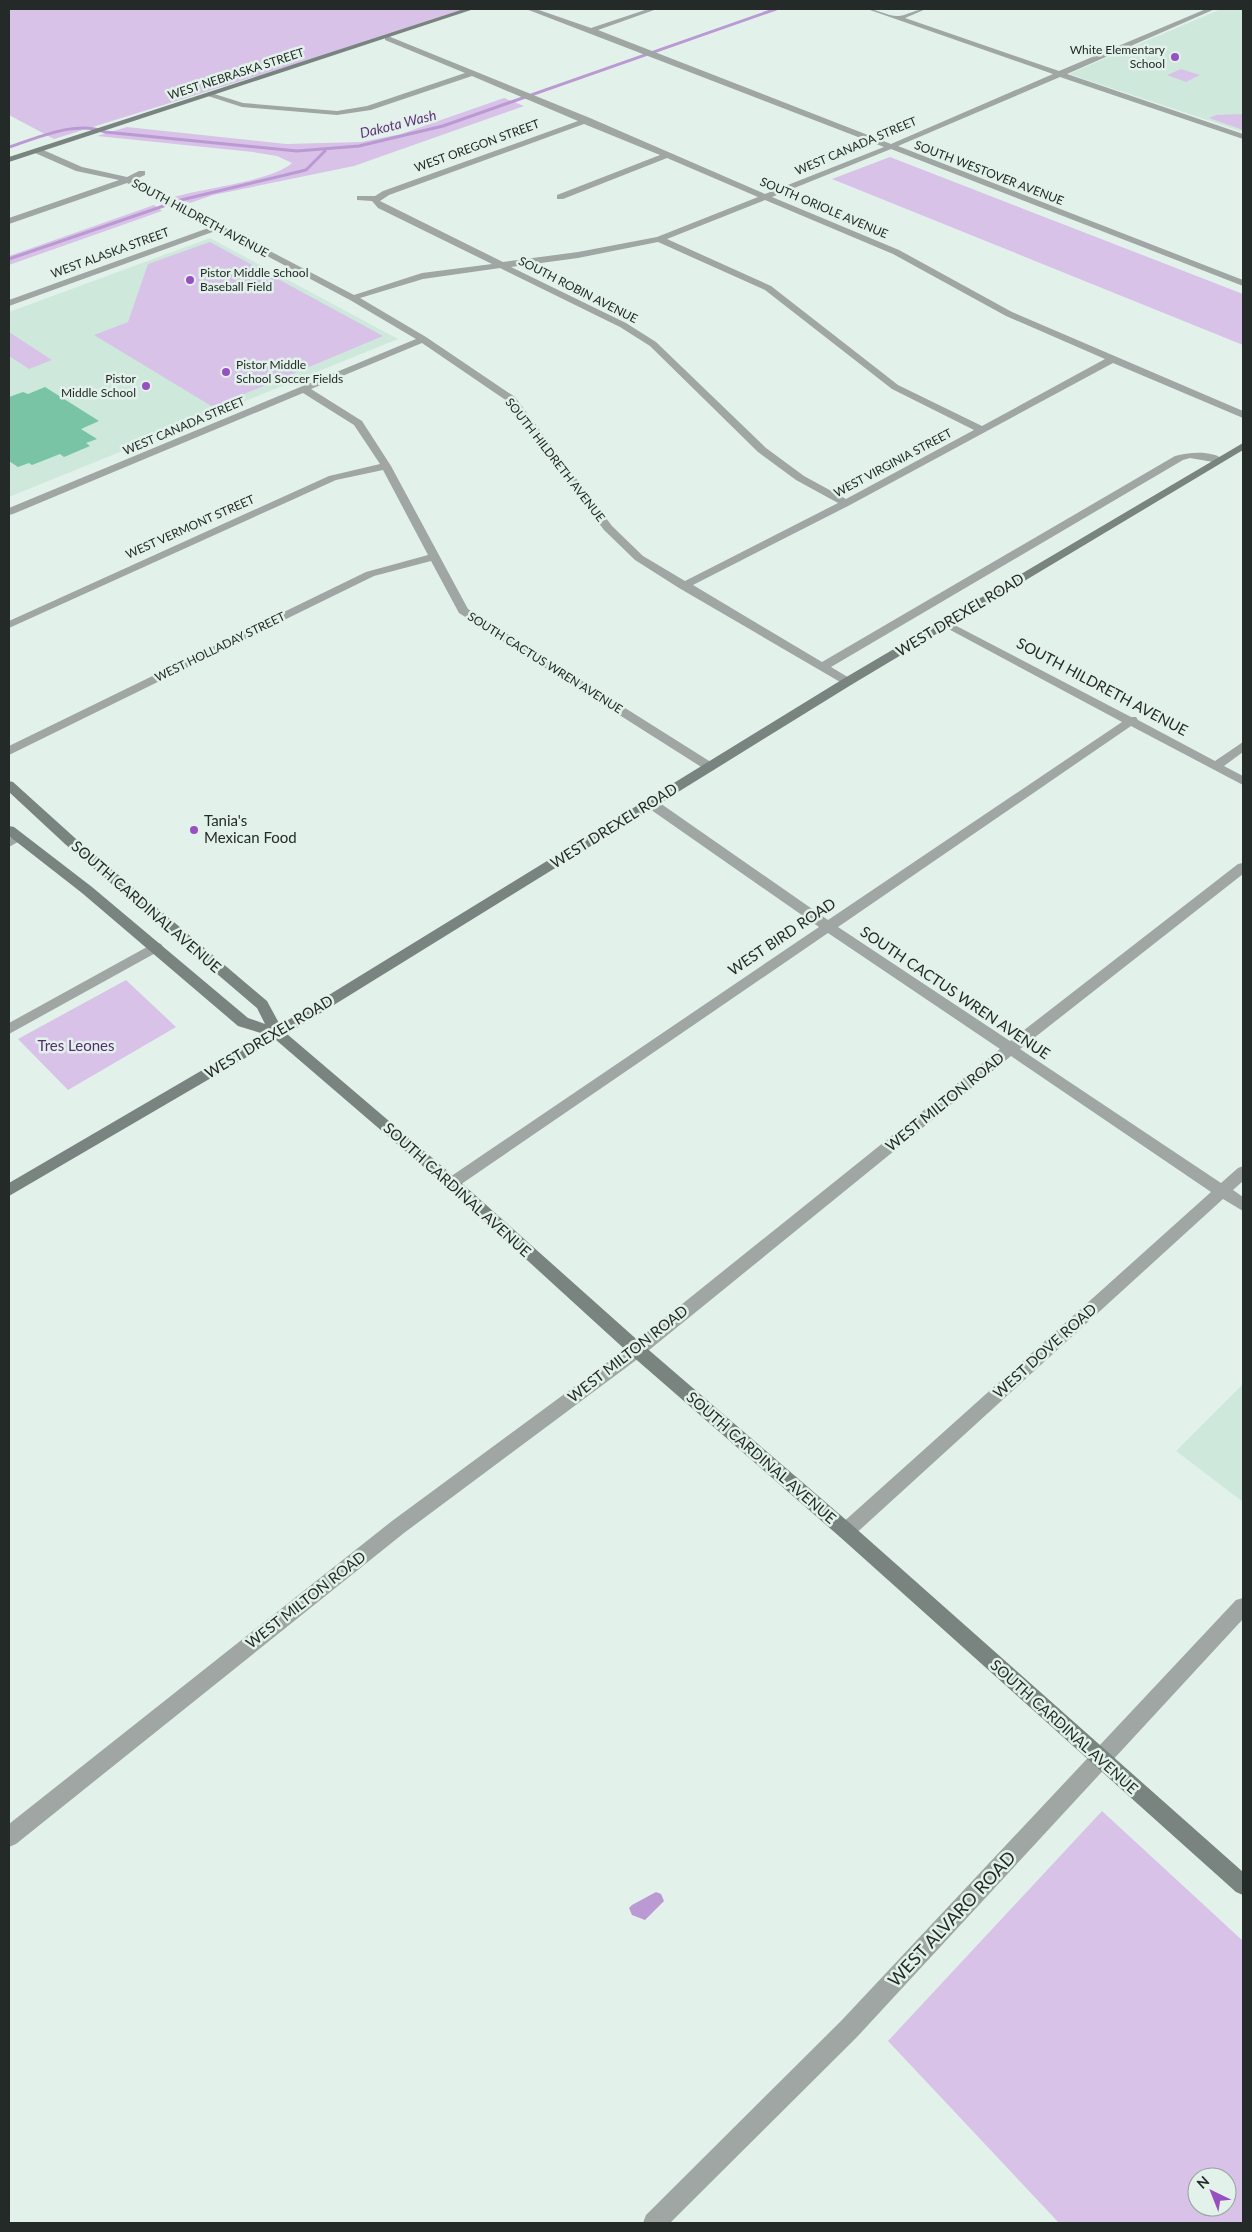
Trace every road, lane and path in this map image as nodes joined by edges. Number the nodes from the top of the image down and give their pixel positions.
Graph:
1 (470, 9) edge
2 (530, 9) edge
3 (654, 9) edge
4 (870, 9) edge
5 (923, 9) edge
6 (1211, 9) edge
7 (899, 18) junction
8 (591, 30) junction
9 (388, 38) junction
10 (473, 73) junction
11 (1057, 73) junction
12 (211, 94) junction
13 (588, 120) junction
14 (1243, 137) edge
15 (890, 147) junction
16 (38, 151) junction
17 (668, 155) junction
18 (9, 160) edge
19 (142, 173) dead end
20 (128, 180) junction
21 (560, 197) dead end
22 (765, 197) junction
23 (360, 198) dead end
24 (377, 199) junction
25 (9, 221) edge
26 (219, 227) junction
27 (659, 239) junction
28 (500, 265) junction
29 (1243, 283) edge
30 (353, 298) junction
31 (9, 303) edge
32 (423, 339) junction
33 (1113, 359) junction
34 (304, 389) junction
35 (1243, 414) edge
36 (983, 430) junction
37 (1243, 446) edge
38 (1219, 460) junction
39 (386, 466) junction
40 (846, 503) junction
41 (9, 512) edge
42 (436, 557) junction
43 (683, 586) junction
44 (945, 623) junction
45 (9, 625) edge
46 (823, 667) junction
47 (848, 682) junction
48 (1132, 720) junction
49 (1243, 746) edge
50 (9, 751) edge
51 (1216, 766) junction
52 (710, 768) junction
53 (1243, 781) edge
54 (9, 785) edge
55 (652, 804) junction
56 (12, 837) edge
57 (1243, 867) edge
58 (827, 926) junction
59 (156, 947) junction
60 (9, 1029) edge
61 (277, 1033) junction
62 (1010, 1049) junction
63 (1243, 1172) edge
64 (452, 1183) junction
65 (9, 1190) edge
66 (1222, 1191) junction
67 (1243, 1205) edge
68 (636, 1350) junction
69 (846, 1531) junction
70 (1243, 1606) edge
71 (1101, 1759) junction
72 (9, 1837) edge
73 (1243, 1885) edge
74 (654, 2223) edge

1 - 9 street, WEST NEBRASKA STREET
2 - 8 street, SOUTH WESTOVER AVENUE
3 - 8 street
4 - 7 street
5 - 7 street
6 - 11 street, WEST CANADA STREET
7 - 11 street
8 - 15 street, SOUTH WESTOVER AVENUE
9 - 10 street, SOUTH ORIOLE AVENUE
9 - 12 street, WEST NEBRASKA STREET
10 - 12 street
10 - 13 street, SOUTH ORIOLE AVENUE
11 - 14 street
11 - 15 street, WEST CANADA STREET
12 - 16 street, WEST NEBRASKA STREET
13 - 17 street, SOUTH ORIOLE AVENUE
13 - 24 street, WEST OREGON STREET
15 - 22 street, WEST CANADA STREET
15 - 29 street, SOUTH WESTOVER AVENUE
16 - 18 street, WEST NEBRASKA STREET
16 - 20 street, SOUTH HILDRETH AVENUE
17 - 21 street
17 - 22 street, SOUTH ORIOLE AVENUE
19 - 20 street
20 - 25 street
20 - 26 street, SOUTH HILDRETH AVENUE
22 - 27 street, WEST CANADA STREET
22 - 33 street, SOUTH ORIOLE AVENUE
23 - 24 street
24 - 28 street, SOUTH ROBIN AVENUE
26 - 30 street, SOUTH HILDRETH AVENUE
26 - 31 street, WEST ALASKA STREET
27 - 28 street, WEST CANADA STREET
27 - 36 street
28 - 30 street, WEST CANADA STREET
28 - 40 street, SOUTH ROBIN AVENUE
30 - 32 street, SOUTH HILDRETH AVENUE
32 - 34 street, WEST CANADA STREET
32 - 43 street, SOUTH HILDRETH AVENUE
33 - 35 street, SOUTH ORIOLE AVENUE
33 - 36 street, WEST VIRGINIA STREET
34 - 39 street, SOUTH CACTUS WREN AVENUE
34 - 41 street, WEST CANADA STREET
36 - 40 street, WEST VIRGINIA STREET
37 - 38 street, WEST DREXEL ROAD
38 - 44 street, WEST DREXEL ROAD
38 - 46 street, WEST DREXEL ROAD
39 - 42 street, SOUTH CACTUS WREN AVENUE
39 - 45 street, WEST VERMONT STREET
40 - 43 street, WEST VIRGINIA STREET
42 - 50 street, WEST HOLLADAY STREET
42 - 52 street, SOUTH CACTUS WREN AVENUE
43 - 46 street, SOUTH HILDRETH AVENUE
44 - 47 street, WEST DREXEL ROAD
44 - 48 street, SOUTH HILDRETH AVENUE
46 - 47 street, SOUTH HILDRETH AVENUE
47 - 52 street, WEST DREXEL ROAD
48 - 51 street, SOUTH HILDRETH AVENUE
48 - 58 street, WEST BIRD ROAD
49 - 51 street
51 - 53 street, SOUTH HILDRETH AVENUE
52 - 55 street, WEST DREXEL ROAD
54 - 61 street, SOUTH CARDINAL AVENUE
55 - 58 street, SOUTH CACTUS WREN AVENUE
55 - 61 street, WEST DREXEL ROAD
56 - 59 street, SOUTH CARDINAL AVENUE
57 - 62 street, WEST MILTON ROAD
58 - 62 street, SOUTH CACTUS WREN AVENUE
58 - 64 street, WEST BIRD ROAD
59 - 60 street
59 - 61 street, SOUTH CARDINAL AVENUE
61 - 64 street, SOUTH CARDINAL AVENUE
61 - 65 street, WEST DREXEL ROAD
62 - 66 street, SOUTH CACTUS WREN AVENUE
62 - 68 street, WEST MILTON ROAD
63 - 66 street, WEST DOVE ROAD
64 - 68 street, SOUTH CARDINAL AVENUE
66 - 67 street, SOUTH CACTUS WREN AVENUE
66 - 69 street, WEST DOVE ROAD
68 - 69 street, SOUTH CARDINAL AVENUE
68 - 72 street, WEST MILTON ROAD
69 - 71 street, SOUTH CARDINAL AVENUE
70 - 71 street, WEST ALVARO ROAD
71 - 73 street, SOUTH CARDINAL AVENUE
71 - 74 street, WEST ALVARO ROAD

